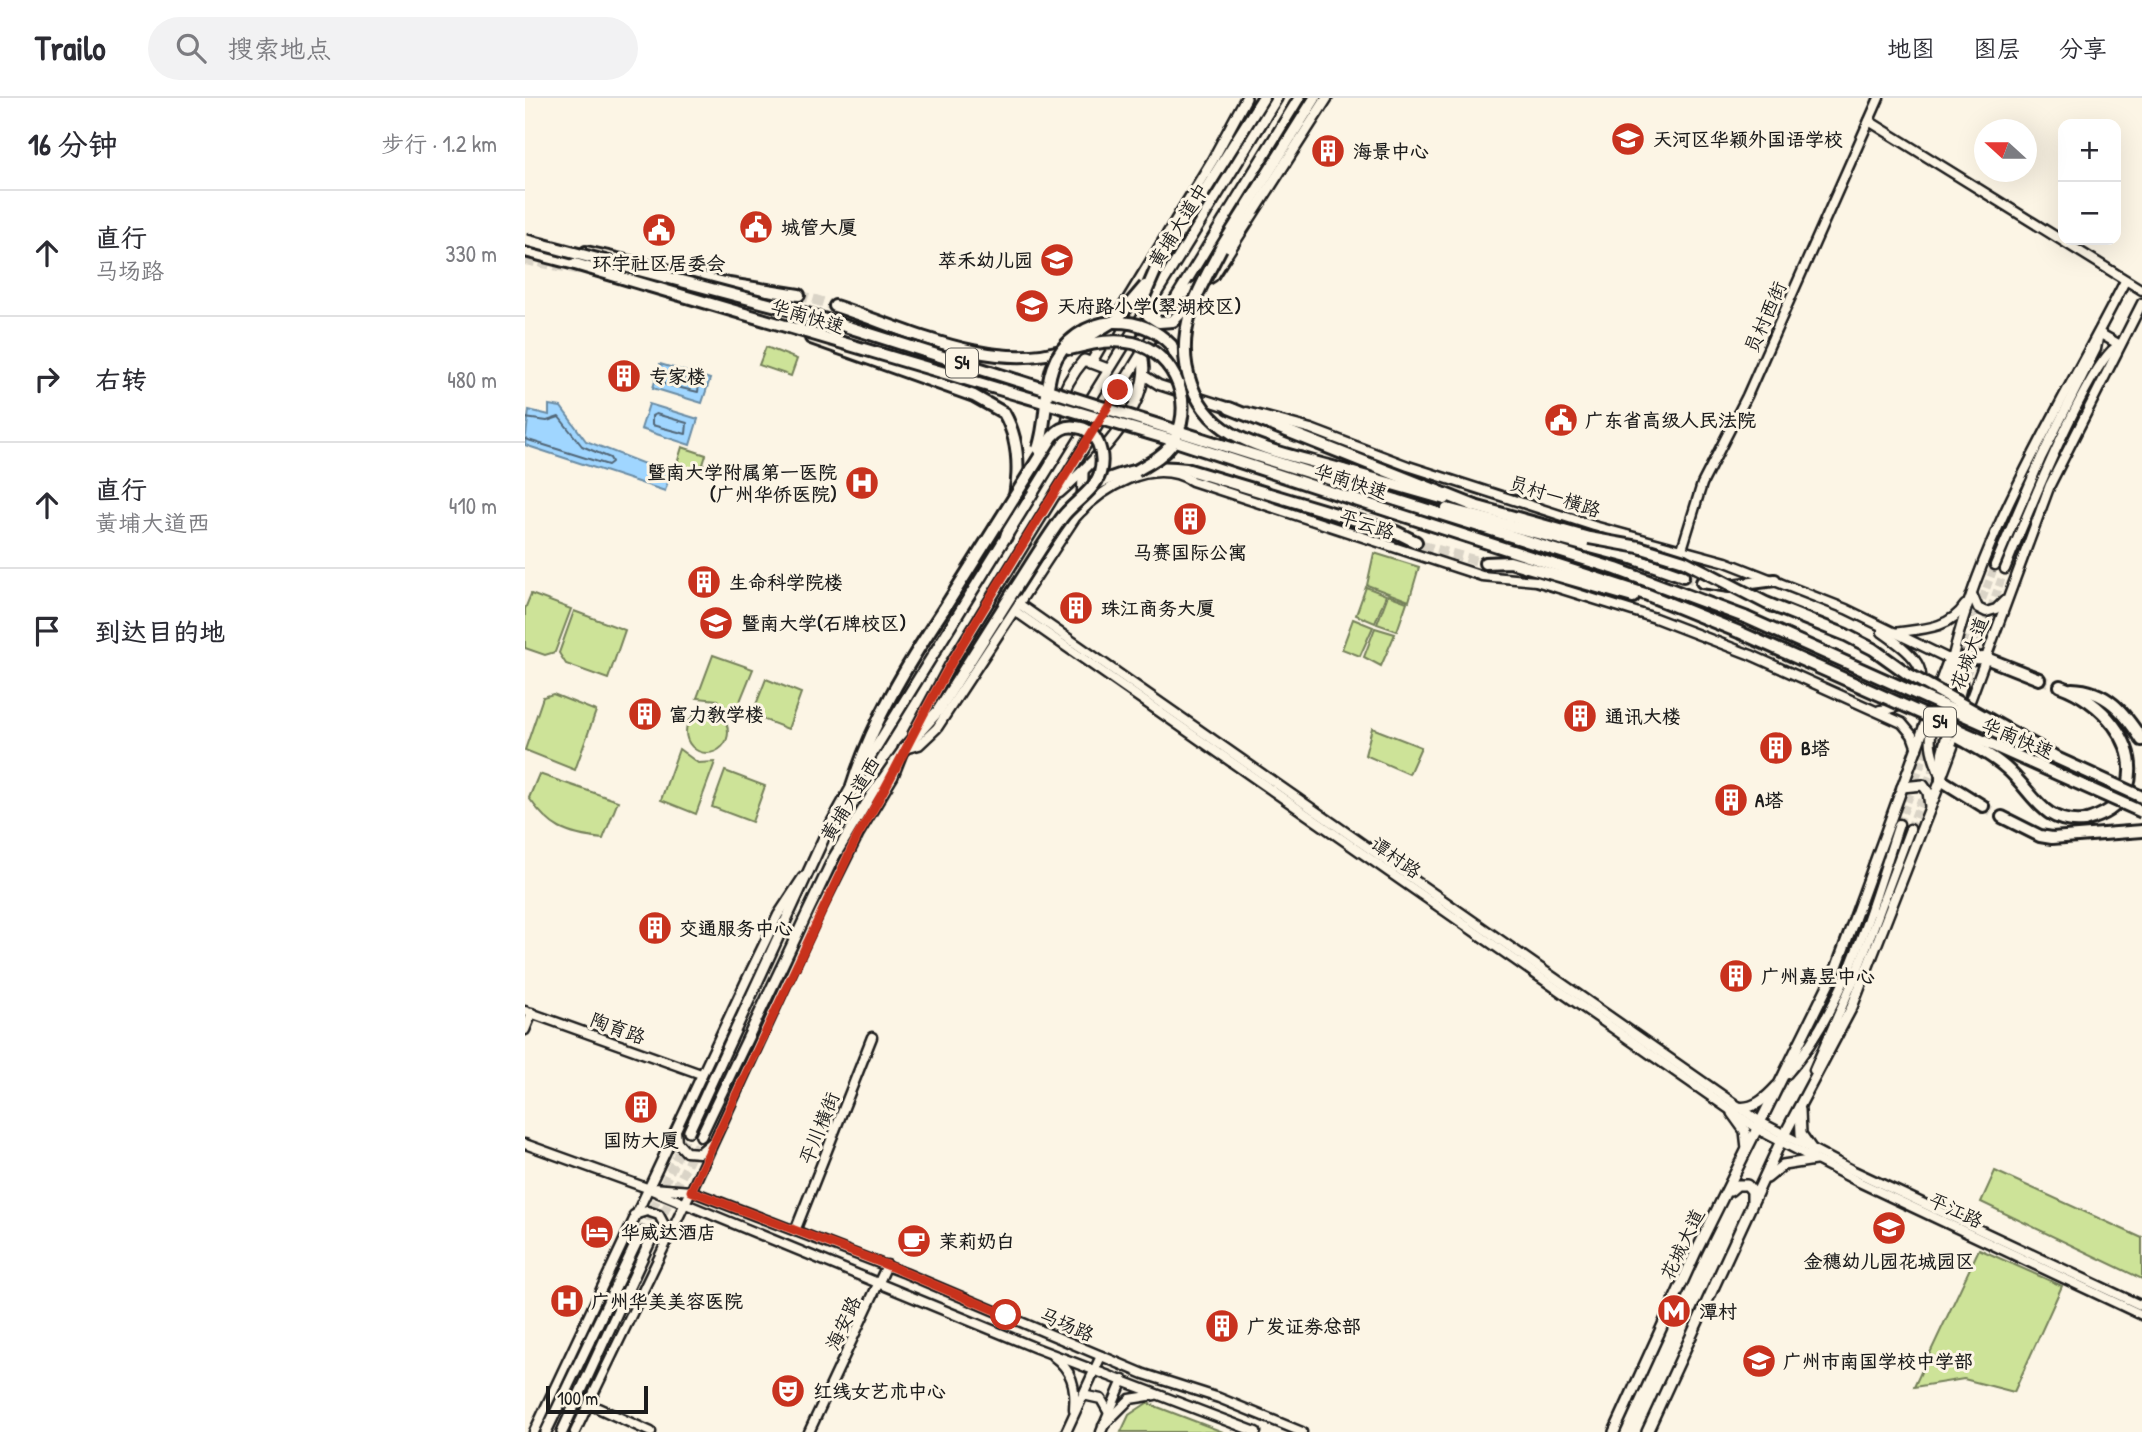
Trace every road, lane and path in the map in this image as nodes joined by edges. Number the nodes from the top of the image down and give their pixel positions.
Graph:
1 (1246, 98) edge
2 (1263, 98) edge
3 (1277, 98) edge
4 (1299, 98) edge
5 (1315, 98) edge
6 (1327, 98) edge
7 (1879, 98) edge
8 (1869, 121) junction
9 (525, 240) edge
10 (1221, 248) junction
11 (561, 249) junction
12 (525, 251) edge
13 (1156, 269) junction
14 (2125, 281) junction
15 (2142, 290) edge
16 (799, 295) tunnel mouth
17 (1173, 300) junction
18 (2142, 303) edge
19 (835, 306) tunnel mouth
20 (769, 323) junction
21 (2099, 333) junction
22 (2120, 345) junction
23 (1069, 349) junction
24 (1141, 351) junction
25 (1088, 362) junction
26 (1108, 369) junction
27 (1145, 376) junction
28 (1188, 379) junction
29 (1229, 408) junction
30 (1051, 463) junction
31 (1136, 471) junction
32 (1083, 472) junction
33 (1020, 486) junction
34 (1093, 486) junction
35 (1052, 498) junction
36 (1396, 500) junction
37 (1475, 506) junction
38 (1082, 510) junction
39 (1006, 537) junction
40 (1416, 542) dead end
41 (1682, 549) junction
42 (1485, 563) tunnel mouth
43 (1995, 565) tunnel mouth
44 (2005, 569) tunnel mouth
45 (1683, 576) tunnel mouth
46 (1775, 580) junction
47 (1702, 582) tunnel mouth
48 (1972, 594) junction
49 (2006, 599) junction
50 (1017, 608) junction
51 (1868, 621) junction
52 (1739, 632) junction
53 (1892, 633) junction
54 (1986, 658) junction
55 (1949, 659) junction
56 (2039, 679) tunnel mouth
57 (1909, 707) junction
58 (1877, 710) junction
59 (2142, 740) edge
60 (904, 749) junction
61 (1917, 750) junction
62 (2056, 758) junction
63 (1941, 780) junction
64 (852, 786) junction
65 (1902, 787) junction
66 (2142, 797) edge
67 (1983, 806) tunnel mouth
68 (1930, 808) junction
69 (2142, 812) edge
70 (2002, 817) tunnel mouth
71 (1899, 824) tunnel mouth
72 (1910, 829) tunnel mouth
73 (2142, 831) edge
74 (815, 857) junction
75 (528, 1012) edge
76 (525, 1030) edge
77 (872, 1037) dead end
78 (701, 1074) junction
79 (1787, 1074) junction
80 (1806, 1091) junction
81 (1735, 1110) junction
82 (677, 1125) junction
83 (1761, 1127) junction
84 (689, 1132) tunnel mouth
85 (701, 1136) tunnel mouth
86 (715, 1139) junction
87 (1782, 1139) junction
88 (525, 1144) edge
89 (1746, 1156) junction
90 (1814, 1156) junction
91 (647, 1188) junction
92 (691, 1191) junction
93 (1727, 1194) junction
94 (684, 1206) junction
95 (1751, 1207) junction
96 (634, 1215) junction
97 (795, 1231) junction
98 (641, 1233) tunnel mouth
99 (670, 1236) junction
100 (652, 1237) tunnel mouth
101 (887, 1265) junction
102 (912, 1276) junction
103 (879, 1282) junction
104 (904, 1293) junction
105 (2142, 1306) edge
106 (2142, 1315) edge
107 (1065, 1340) junction
108 (1045, 1350) junction
109 (1059, 1355) junction
110 (1101, 1356) junction
111 (1095, 1368) junction
112 (1159, 1379) junction
113 (1123, 1380) junction
114 (1158, 1394) junction
115 (1083, 1395) junction
116 (589, 1404) junction
117 (1109, 1413) junction
118 (1073, 1418) junction
119 (1102, 1429) edge
120 (534, 1432) edge
121 (546, 1432) edge
122 (562, 1432) edge
123 (575, 1432) edge
124 (651, 1432) edge
125 (809, 1432) edge
126 (1066, 1432) edge
127 (1256, 1432) edge
128 (1303, 1432) edge
129 (1614, 1432) edge
130 (1647, 1432) edge

1 - 25 main road
2 - 13 highway
3 - 26 main road, 黄埔大道中
4 - 17 main road, 黄埔大道中
5 - 10 highway
6 - 17 main road
7 - 8 street, 员村西街
8 - 14 street
8 - 41 street, 员村西街
9 - 11 highway, 华南快速 / S4, bridge
10 - 13 highway, bridge
10 - 28 highway, bridge
11 - 16 highway, bridge
11 - 36 highway, 华南快速 / S4, bridge
12 - 20 highway, 华南快速 / S4, bridge
13 - 23 highway, bridge
14 - 15 street
14 - 21 street, 花城大道
17 - 24 main road, 黄埔大道中
18 - 22 street, 花城大道
19 - 23 highway
20 - 39 highway, bridge
20 - 52 highway, 华南快速 / S4, bridge
21 - 22 street
21 - 43 street, 花城大道
21 - 48 street, 花城大道
22 - 44 street, 花城大道
22 - 49 street, 花城大道
23 - 31 highway, bridge
24 - 27 main road
24 - 35 main road, 黄埔大道西
25 - 26 main road
25 - 30 main road
26 - 30 main road, 黄埔大道西
27 - 29 street, 员村一横路
27 - 32 main road
28 - 33 highway, bridge
28 - 37 highway, bridge
29 - 37 highway
29 - 41 street, 员村一横路
30 - 39 main road, 黄埔大道西
31 - 34 highway
31 - 40 highway
32 - 35 main road
32 - 38 main road
33 - 34 highway, bridge
33 - 64 highway, bridge
34 - 60 highway, bridge
35 - 60 main road, 黄埔大道西
36 - 45 highway
36 - 62 highway, 华南快速 / S4, bridge
37 - 62 highway, bridge
38 - 50 street, 平云路
38 - 58 street, 平云路
39 - 64 main road, 黄埔大道西
41 - 46 street, 员村一横路
42 - 52 highway
46 - 47 highway
46 - 51 street, 员村一横路
48 - 49 street
48 - 53 street
48 - 55 street, 花城大道
49 - 54 street, 花城大道
50 - 60 street, 平云路
50 - 81 street, 谭村路
51 - 53 street, 员村一横路
51 - 58 street
52 - 57 highway, 华南快速 / S4, bridge
53 - 55 street, 员村一横路
54 - 55 highway
54 - 56 highway
54 - 63 street, 花城大道
55 - 61 main road, 花城大道
55 - 63 street
55 - 63 highway
57 - 59 highway, bridge
57 - 69 highway, 华南快速 / S4, bridge
58 - 61 street, 平云路
60 - 85 main road, 黄埔大道西
60 - 86 street
61 - 65 main road, 花城大道
62 - 66 highway, 华南快速 / S4, bridge
63 - 67 highway
63 - 68 main road, 花城大道
64 - 74 main road, 黄埔大道西
65 - 68 main road
65 - 79 main road, 花城大道
68 - 80 main road, 花城大道
70 - 73 highway
71 - 79 street, 花城大道
72 - 80 street, 花城大道
74 - 78 street
74 - 84 main road, 黄埔大道西
75 - 76 street
75 - 78 street, 陶育路
77 - 97 street, 平川横街
78 - 82 street
79 - 81 main road
79 - 83 main road, 花城大道
80 - 87 main road, 花城大道
80 - 90 main road
81 - 83 street, 谭村路
81 - 89 main road
82 - 86 street
82 - 91 street
83 - 87 street, 平江路
83 - 89 main road, 花城大道
86 - 92 street
87 - 90 street, 平江路
87 - 95 main road, 花城大道
88 - 91 street
89 - 93 main road, 花城大道
90 - 95 main road
90 - 105 street, 平江路
90 - 106 street, 平江路
91 - 92 street, 马场路
91 - 94 street, 马场路
91 - 96 street
92 - 94 street
92 - 97 street, 马场路
93 - 95 main road
93 - 129 main road, 花城大道
94 - 99 street
94 - 103 street, 马场路
95 - 130 main road, 花城大道
96 - 99 street
96 - 120 street
97 - 101 street, 马场路
98 - 121 main road
99 - 116 street
100 - 122 main road
101 - 102 street, 马场路
101 - 103 street, 海安路
102 - 104 street
102 - 107 street, 马场路
103 - 104 street, 马场路
103 - 125 street, 海安路
104 - 108 street, 马场路
107 - 109 street
107 - 110 street, 马场路
108 - 109 street, 马场路
108 - 118 street
109 - 111 street, 马场路
110 - 111 street
110 - 112 street, 马场路
111 - 113 street, 马场路
111 - 115 street
112 - 114 street
112 - 128 street, 马场路
113 - 114 street, 马场路
113 - 117 street
114 - 119 street
114 - 127 street, 马场路
115 - 117 street
115 - 118 street
116 - 123 street
116 - 124 street
117 - 119 street
118 - 126 street

